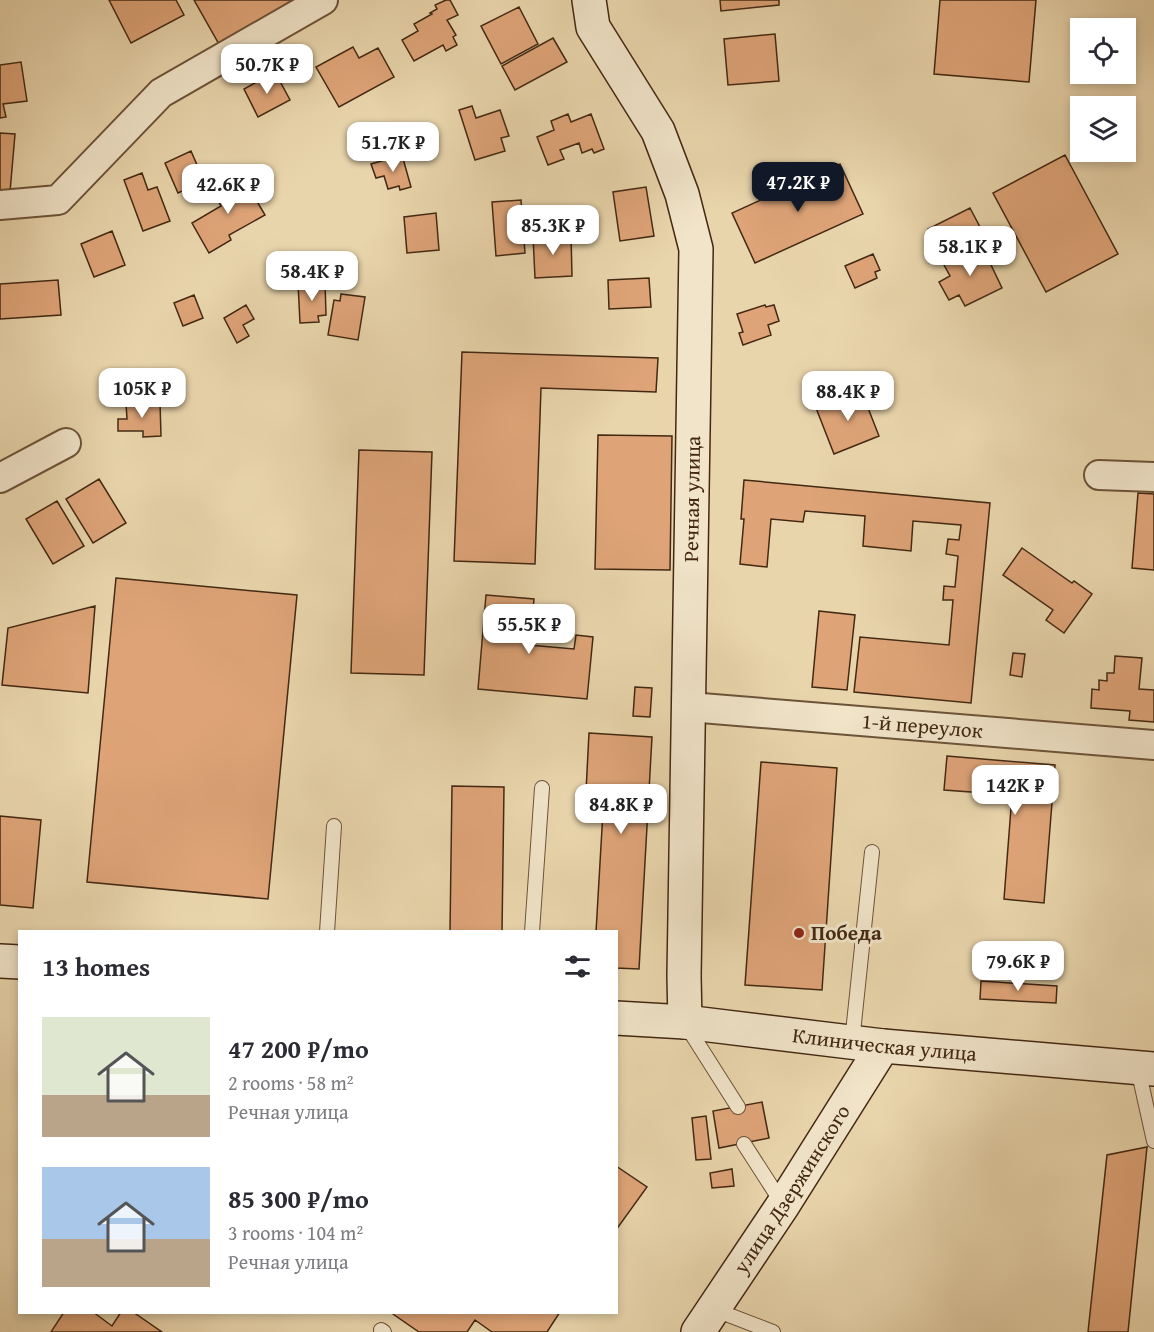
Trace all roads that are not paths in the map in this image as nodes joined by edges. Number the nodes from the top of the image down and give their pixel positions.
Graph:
1 (323, 0) edge
2 (589, 0) edge
3 (0, 205) edge
4 (66, 442) dead end
5 (1099, 475) dead end
6 (1154, 477) edge
7 (0, 478) edge
8 (689, 707) junction
9 (1154, 745) edge
10 (542, 788) dead end
11 (334, 826) dead end
12 (872, 852) dead end
13 (327, 930) edge
14 (532, 930) edge
15 (0, 961) edge
16 (18, 962) edge
17 (618, 1018) edge
18 (684, 1023) junction
19 (868, 1044) junction
20 (1146, 1069) edge
21 (738, 1107) dead end
22 (1154, 1141) edge
23 (744, 1144) dead end
24 (783, 1205) junction
25 (705, 1320) edge
26 (773, 1332) edge

1 - 3 street
2 - 8 street, Речная улица
4 - 7 street
5 - 6 street
8 - 9 street, 1-й переулок
8 - 18 street, Речная улица
10 - 14 lane
11 - 13 lane
12 - 19 lane
15 - 16 street
17 - 18 street, Клиническая улица
18 - 19 street, Клиническая улица
18 - 21 lane
19 - 20 street, Клиническая улица
19 - 24 street, улица Дзержинского
20 - 22 lane
23 - 24 lane
24 - 25 street, улица Дзержинского
25 - 26 lane

